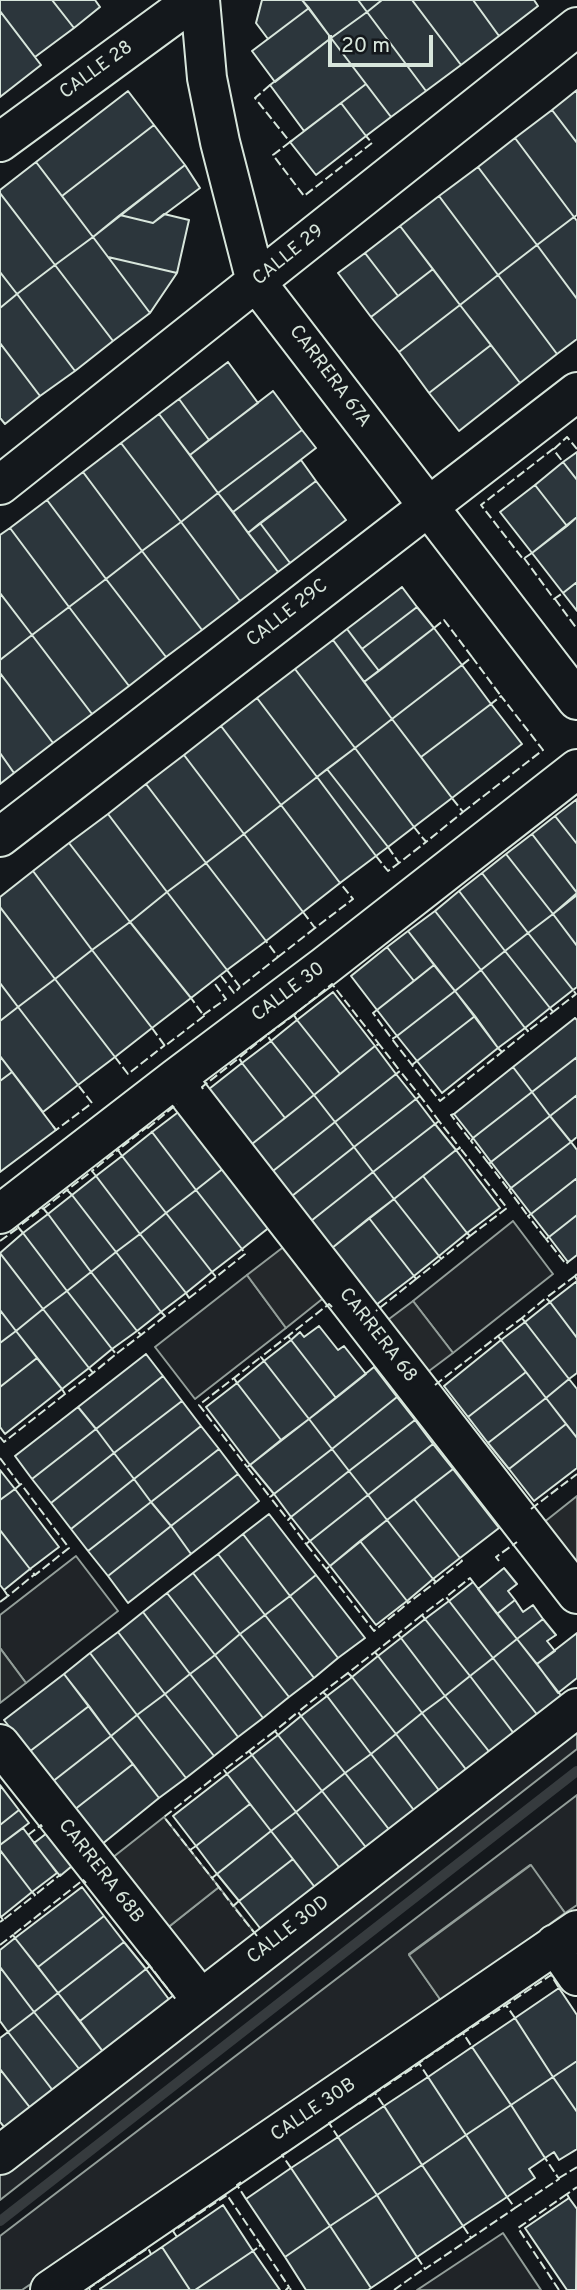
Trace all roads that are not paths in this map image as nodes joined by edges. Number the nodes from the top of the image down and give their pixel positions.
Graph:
1 (194, 0) edge
2 (200, 0) edge
3 (577, 27) edge
4 (0, 142) edge
5 (256, 282) junction
6 (577, 391) edge
7 (0, 485) edge
8 (427, 506) junction
9 (577, 700) edge
10 (577, 769) edge
11 (0, 837) edge
12 (176, 1078) junction
13 (0, 1214) edge
14 (577, 1594) edge
15 (577, 1708) edge
16 (0, 1744) edge
17 (566, 1937) edge
18 (577, 1976) edge
19 (201, 2000) junction
20 (0, 2155) edge
21 (50, 2290) edge

1 - 4 street, CALLE 28
2 - 5 street, CARRERA 67A
3 - 5 street, CALLE 29
5 - 7 street, CALLE 29
5 - 8 street, CARRERA 67A
6 - 8 street, CALLE 29C
8 - 9 street, CARRERA 67A
8 - 11 street, CALLE 29C
10 - 12 street, CALLE 30
12 - 13 street, CALLE 30
12 - 14 street, CARRERA 68
15 - 19 street, CALLE 30D
16 - 19 street, CARRERA 68B
17 - 18 street
17 - 21 street, CALLE 30B
19 - 20 street, CALLE 30D

